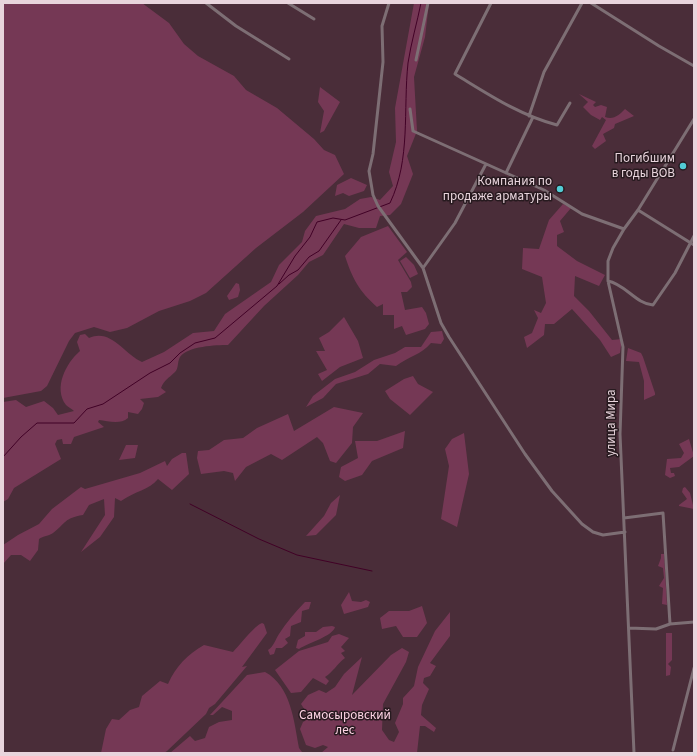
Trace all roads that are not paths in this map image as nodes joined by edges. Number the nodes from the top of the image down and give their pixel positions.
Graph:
1 (206, 3) edge
2 (217, 3) edge
3 (288, 3) edge
4 (390, 3) edge
5 (428, 3) edge
6 (491, 3) edge
7 (582, 3) edge
8 (591, 3) edge
9 (214, 8) junction
10 (314, 20) dead end
11 (289, 59) dead end
12 (416, 60) dead end
13 (694, 66) edge
14 (570, 103) dead end
15 (410, 109) dead end
16 (531, 117) junction
17 (694, 119) edge
18 (486, 164) junction
19 (506, 173) junction
20 (638, 210) junction
21 (624, 229) junction
22 (694, 236) edge
23 (690, 242) junction
24 (694, 245) edge
25 (423, 268) junction
26 (608, 281) junction
27 (624, 518) junction
28 (625, 532) junction
29 (694, 622) edge
30 (670, 624) junction
31 (629, 628) junction
32 (694, 668) edge
33 (673, 750) dead end
34 (634, 753) edge

1 - 9 street
2 - 9 street
3 - 10 street
4 - 25 street
5 - 12 street
6 - 16 street
7 - 16 street
8 - 13 street
9 - 11 street
14 - 16 street
15 - 18 street
16 - 19 street
17 - 20 street, улица Мира
18 - 19 street
18 - 25 street
19 - 21 street
20 - 21 street, улица Мира
20 - 23 street
21 - 26 street, улица Мира
22 - 23 street
23 - 24 street
23 - 26 street
25 - 28 street
26 - 27 street, улица Мира
27 - 28 street, улица Мира
27 - 30 street
28 - 31 street, улица Мира
29 - 30 street
30 - 31 street
31 - 34 street, улица Мира
32 - 33 street

